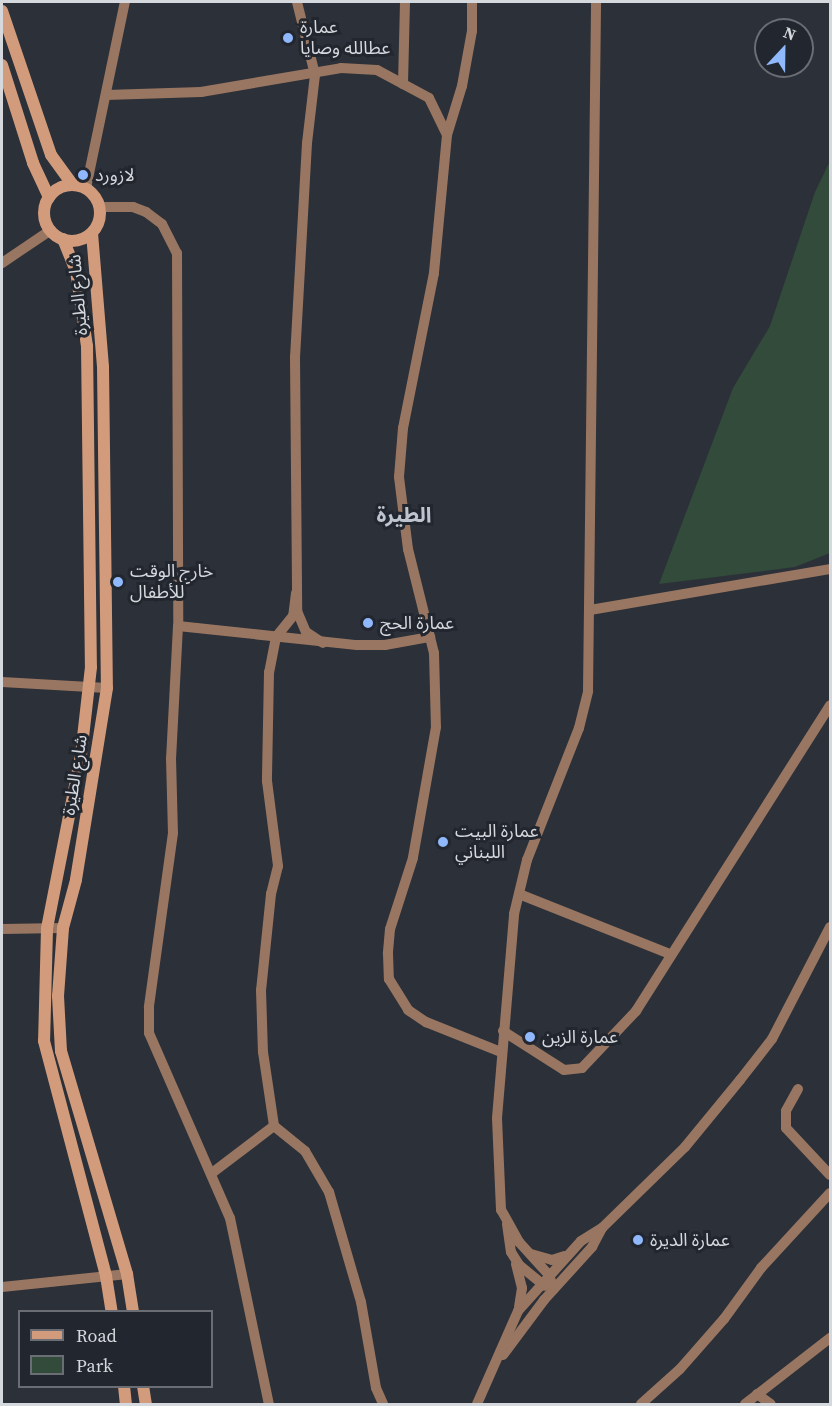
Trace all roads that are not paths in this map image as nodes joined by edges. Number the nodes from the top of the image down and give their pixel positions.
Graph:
1 (125, 2) edge
2 (297, 2) edge
3 (405, 2) edge
4 (472, 2) edge
5 (596, 2) edge
6 (2, 11) edge
7 (21, 62) junction
8 (2, 67) edge
9 (315, 75) junction
10 (403, 84) junction
11 (106, 95) junction
12 (447, 135) junction
13 (72, 184) junction
14 (86, 188) junction
15 (50, 197) junction
16 (100, 207) junction
17 (51, 230) junction
18 (92, 233) junction
19 (63, 239) junction
20 (2, 263) edge
21 (831, 568) edge
22 (296, 593) junction
23 (590, 610) junction
24 (177, 626) junction
25 (276, 637) junction
26 (430, 637) junction
27 (323, 643) junction
28 (2, 682) edge
29 (89, 687) junction
30 (107, 688) junction
31 (831, 705) edge
32 (519, 894) junction
33 (831, 927) edge
34 (63, 928) junction
35 (2, 929) edge
36 (47, 929) junction
37 (670, 954) junction
38 (503, 1031) junction
39 (501, 1052) junction
40 (798, 1089) dead end
41 (274, 1126) junction
42 (212, 1173) junction
43 (831, 1175) edge
44 (831, 1193) edge
45 (507, 1224) junction
46 (602, 1228) junction
47 (511, 1252) junction
48 (528, 1252) junction
49 (570, 1253) junction
50 (127, 1274) junction
51 (549, 1275) junction
52 (106, 1276) junction
53 (539, 1284) junction
54 (2, 1287) edge
55 (554, 1289) junction
56 (112, 1310) edge
57 (133, 1310) edge
58 (518, 1311) junction
59 (831, 1338) edge
60 (493, 1370) junction
61 (124, 1388) edge
62 (143, 1388) edge
63 (757, 1394) junction
64 (126, 1404) edge
65 (146, 1404) edge
66 (269, 1404) edge
67 (383, 1404) edge
68 (477, 1404) edge
69 (641, 1404) edge
70 (745, 1404) edge
71 (771, 1404) edge

1 - 11 street
2 - 9 street
3 - 10 street
4 - 12 street
5 - 23 street
6 - 7 main road
7 - 8 street
7 - 13 main road
8 - 15 main road
9 - 10 street
9 - 11 street
9 - 22 street
10 - 12 street
11 - 14 street
12 - 26 street
13 - 14 main road
13 - 15 main road
14 - 16 main road
15 - 17 main road
16 - 18 main road
16 - 24 street
17 - 19 main road
17 - 20 street
18 - 19 main road
18 - 30 main road, شارع الطيرة
19 - 29 main road, شارع الطيرة
21 - 23 street
22 - 25 street
22 - 27 street
23 - 32 street
24 - 25 street
24 - 42 street
25 - 27 street
25 - 41 street
26 - 27 street
26 - 39 street
28 - 29 street
29 - 30 street
29 - 36 main road, شارع الطيرة
30 - 34 main road, شارع الطيرة
31 - 37 street
32 - 37 street
32 - 38 street
33 - 46 street
34 - 36 street
34 - 50 main road, شارع الطيرة
35 - 36 street
36 - 52 main road, شارع الطيرة
37 - 38 street
38 - 39 street
39 - 45 street
40 - 43 street
41 - 42 street
41 - 67 street
42 - 66 street
44 - 69 street
45 - 47 street
45 - 48 street
46 - 49 street
46 - 55 street
47 - 53 street
47 - 58 street
48 - 49 street
48 - 51 street
49 - 51 street
50 - 52 street
50 - 57 main road, شارع الطيرة
51 - 53 street
51 - 55 street
52 - 54 street
52 - 56 main road, شارع الطيرة
53 - 55 street
53 - 58 street
55 - 60 street
58 - 60 street
59 - 63 street
60 - 68 street
61 - 64 main road
62 - 65 main road
63 - 70 street
63 - 71 street

